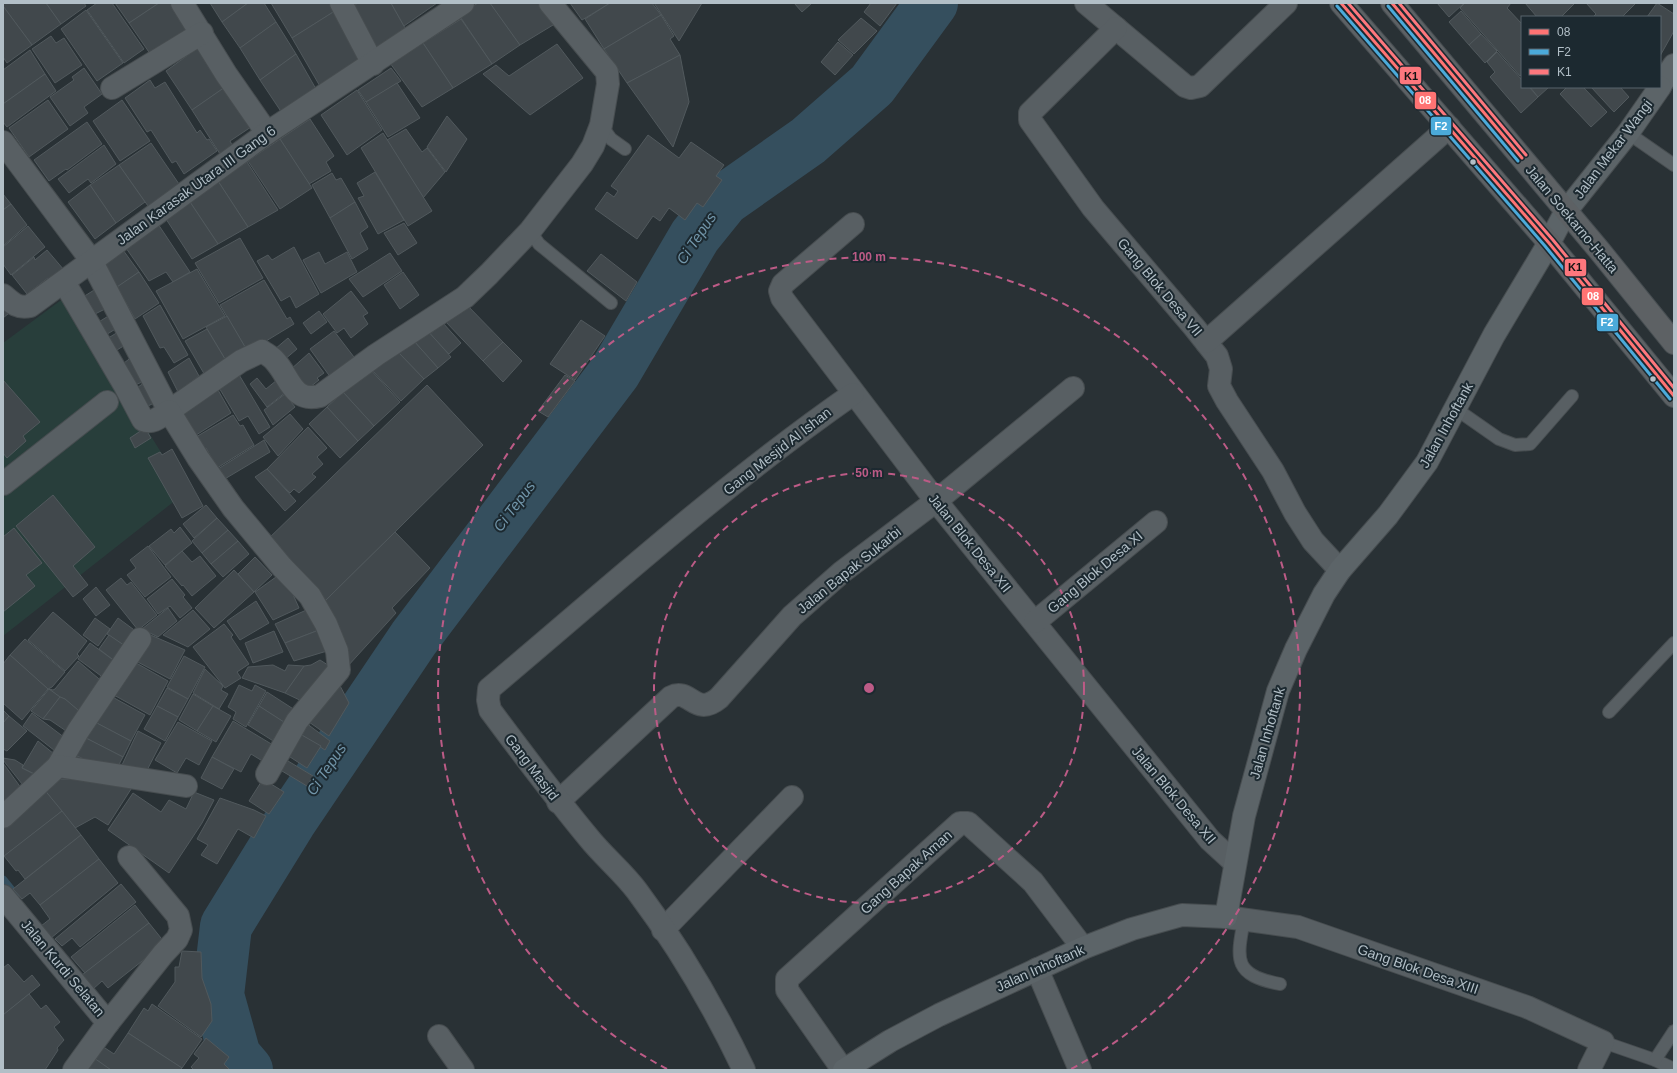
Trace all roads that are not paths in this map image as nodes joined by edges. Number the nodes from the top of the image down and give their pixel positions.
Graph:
1 (182, 3) edge
2 (341, 3) edge
3 (463, 3) edge
4 (550, 3) edge
5 (1086, 3) edge
6 (1286, 3) edge
7 (1341, 3) edge
8 (1392, 3) edge
9 (1116, 28) junction
10 (202, 33) junction
11 (373, 64) junction
12 (1674, 65) edge
13 (1661, 85) edge
14 (112, 88) dead end
15 (1659, 88) edge
16 (602, 125) junction
17 (1449, 127) junction
18 (267, 133) junction
19 (1628, 133) junction
20 (3, 142) edge
21 (625, 149) dead end
22 (1674, 165) edge
23 (1566, 211) junction
24 (853, 224) dead end
25 (530, 231) junction
26 (1549, 243) junction
27 (92, 260) junction
28 (64, 282) junction
29 (3, 295) edge
30 (611, 303) dead end
31 (1672, 337) edge
32 (1206, 342) junction
33 (1073, 388) dead end
34 (853, 394) junction
35 (1572, 396) dead end
36 (1674, 396) edge
37 (107, 402) dead end
38 (1456, 409) junction
39 (169, 411) junction
40 (3, 484) edge
41 (936, 501) junction
42 (702, 509) joint
43 (1156, 522) dead end
44 (1340, 570) junction
45 (1035, 622) junction
46 (140, 639) dead end
47 (1674, 643) edge
48 (1609, 712) dead end
49 (58, 766) junction
50 (267, 774) dead end
51 (186, 786) dead end
52 (792, 797) dead end
53 (558, 802) junction
54 (3, 817) edge
55 (129, 857) dead end
56 (1235, 863) junction
57 (3, 896) edge
58 (1235, 918) junction
59 (663, 930) junction
60 (1083, 948) junction
61 (1038, 968) junction
62 (1280, 984) dead end
63 (108, 1023) junction
64 (1674, 1031) edge
65 (439, 1036) dead end
66 (1603, 1042) junction
67 (1655, 1060) junction
68 (1674, 1069) edge
69 (74, 1070) edge
70 (463, 1070) edge
71 (744, 1070) edge
72 (843, 1070) edge
73 (1080, 1070) edge
74 (1589, 1070) edge

1 - 10 street
2 - 11 street
3 - 11 street, Jalan Karasak Utara III Gang 6
4 - 16 street
5 - 9 street
6 - 9 street
7 - 17 highway
8 - 23 highway, Jalan Soekarno-Hatta
9 - 32 street, Gang Blok Desa VII
10 - 14 street
10 - 18 street
11 - 18 street, Jalan Karasak Utara III Gang 6
12 - 13 main road, Jalan Mekar Wangi
15 - 19 main road, Jalan Mekar Wangi
16 - 21 lane
16 - 25 street
17 - 26 highway
17 - 32 street
18 - 27 street, Jalan Karasak Utara III Gang 6
19 - 22 lane
19 - 23 main road, Jalan Mekar Wangi
20 - 27 street
23 - 26 main road, Jalan Inhoftank
23 - 31 highway, Jalan Soekarno-Hatta
24 - 34 street, Jalan Blok Desa XII
25 - 30 lane
25 - 39 street
26 - 36 highway
26 - 38 main road, Jalan Inhoftank
27 - 28 street, Jalan Karasak Utara III Gang 6
27 - 39 street
28 - 29 street, Jalan Karasak Utara III Gang 6
28 - 39 street
32 - 44 street, Gang Blok Desa VII
33 - 41 street, Jalan Bapak Sukarbi
34 - 41 street, Jalan Blok Desa XII
34 - 42 street, Gang Mesjid Al Ishan
35 - 38 lane
37 - 40 street
38 - 44 main road, Jalan Inhoftank
39 - 50 street
41 - 45 street, Jalan Blok Desa XII
41 - 53 street, Jalan Bapak Sukarbi
42 - 53 street, Gang Masjid
43 - 45 street, Gang Blok Desa XI
44 - 56 main road, Jalan Inhoftank
45 - 56 street, Jalan Blok Desa XII
46 - 49 street
47 - 48 lane
49 - 51 street
49 - 54 street
52 - 59 street
53 - 59 street, Gang Masjid
55 - 63 street
56 - 58 main road, Jalan Inhoftank
57 - 63 street, Jalan Kurdi Selatan
58 - 60 main road, Jalan Inhoftank
58 - 62 lane
58 - 66 street, Gang Blok Desa XIII
59 - 71 street, Gang Masjid
60 - 61 main road, Jalan Inhoftank
60 - 72 street, Gang Bapak Aman
61 - 72 main road, Jalan Inhoftank
61 - 73 street
63 - 69 street
64 - 67 lane
65 - 70 street
66 - 67 lane
66 - 74 street
67 - 68 lane

